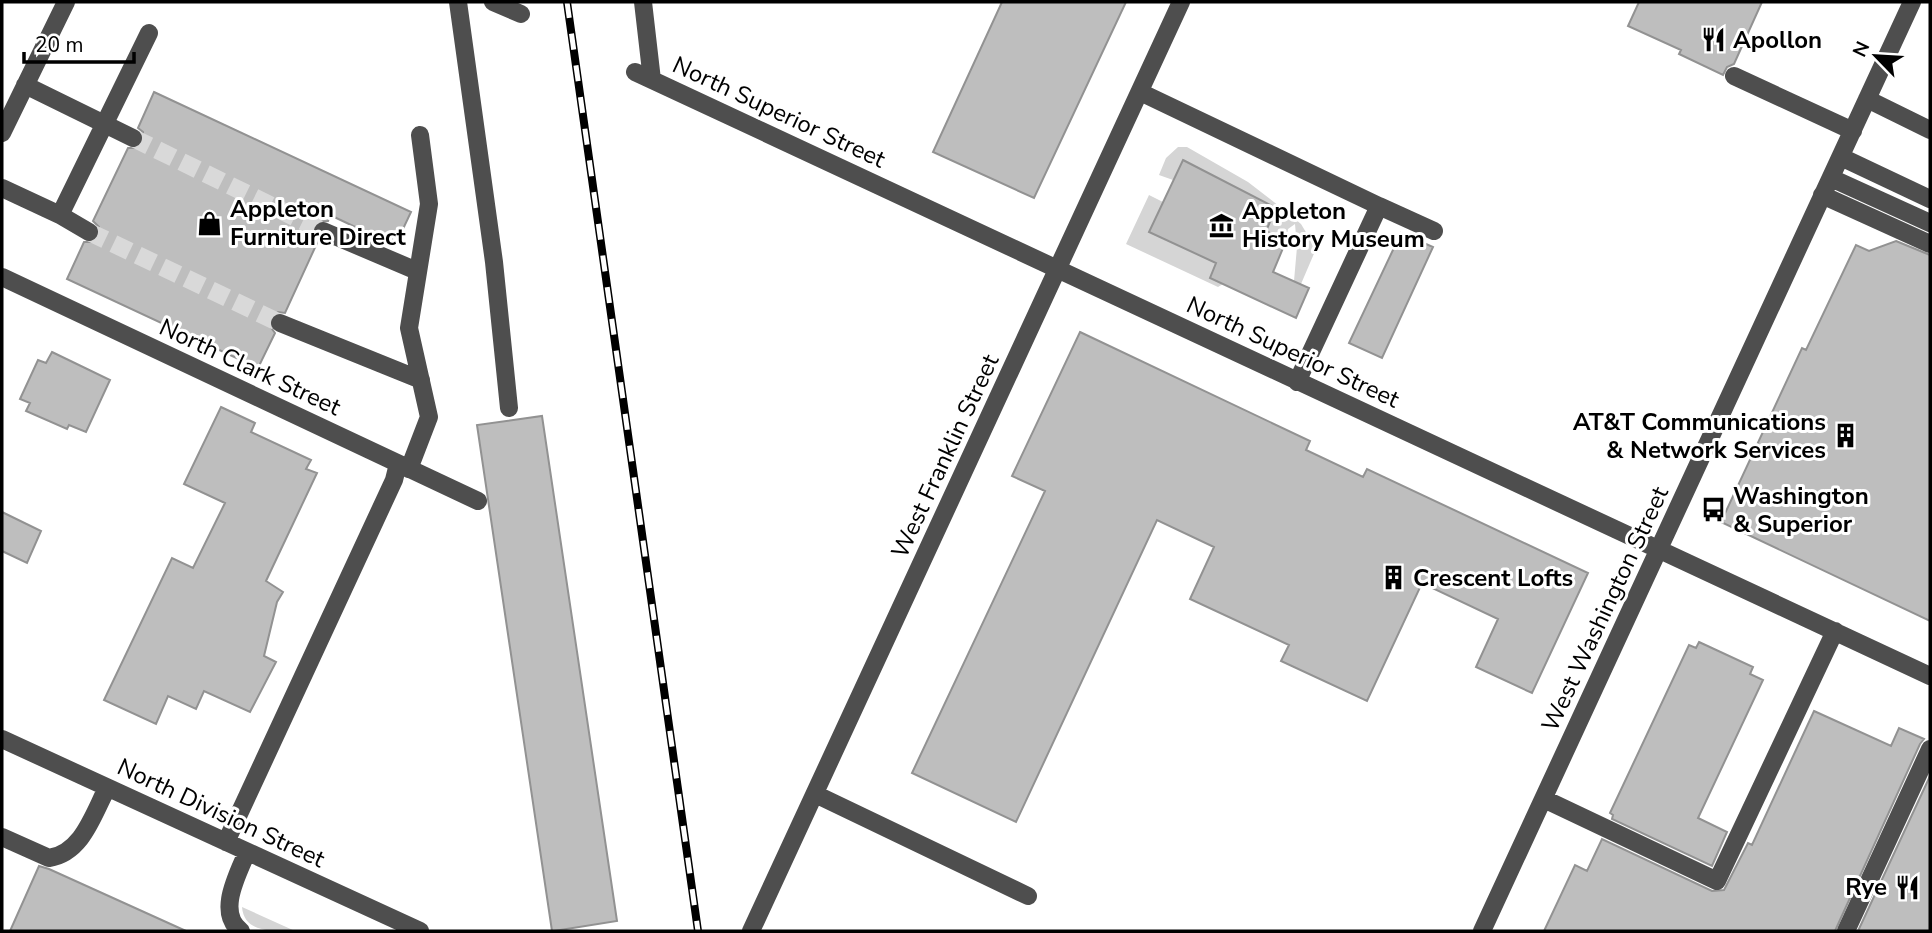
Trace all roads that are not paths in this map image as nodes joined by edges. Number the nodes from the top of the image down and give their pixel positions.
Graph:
1 (66, 2) edge
2 (457, 2) edge
3 (493, 2) edge
4 (643, 2) edge
5 (1181, 2) edge
6 (1912, 2) edge
7 (521, 14) dead end
8 (149, 33) dead end
9 (635, 72) dead end
10 (1734, 76) dead end
11 (652, 80) junction
12 (25, 85) junction
13 (1140, 92) junction
14 (1867, 99) junction
15 (104, 124) junction
16 (1930, 130) edge
17 (1853, 131) junction
18 (2, 133) edge
19 (420, 135) dead end
20 (133, 138) tunnel mouth
21 (1841, 158) junction
22 (1831, 178) junction
23 (2, 188) edge
24 (1822, 195) junction
25 (1930, 199) edge
26 (1379, 206) junction
27 (60, 215) junction
28 (1930, 223) edge
29 (323, 231) tunnel mouth
30 (1434, 231) dead end
31 (89, 232) tunnel mouth
32 (1930, 244) edge
33 (1058, 270) junction
34 (417, 271) junction
35 (2, 277) edge
36 (280, 323) tunnel mouth
37 (421, 380) junction
38 (1297, 382) junction
39 (509, 408) dead end
40 (404, 467) junction
41 (478, 501) dead end
42 (1660, 550) junction
43 (1835, 631) junction
44 (1930, 676) edge
45 (2, 739) edge
46 (1930, 749) edge
47 (107, 789) junction
48 (815, 794) junction
49 (1544, 799) junction
50 (2, 837) edge
51 (226, 842) junction
52 (247, 852) junction
53 (1028, 896) dead end
54 (242, 931) edge
55 (420, 931) edge
56 (751, 931) edge
57 (1482, 931) edge
58 (1846, 931) edge

1 - 12 street
2 - 39 street
3 - 7 street
4 - 11 street
5 - 13 street, West Franklin Street
6 - 14 street, West Washington Street
8 - 15 street
9 - 11 street, North Superior Street
10 - 17 street
11 - 33 street, North Superior Street
12 - 15 street
12 - 18 street
13 - 26 street
13 - 33 street, West Franklin Street
14 - 16 street
14 - 17 street, West Washington Street
15 - 20 street
15 - 27 street
17 - 21 street, West Washington Street
19 - 34 street
21 - 22 street, West Washington Street
21 - 25 street
22 - 24 street, West Washington Street
22 - 28 street
23 - 27 street
24 - 32 street
24 - 42 street, West Washington Street
26 - 30 street
26 - 38 street
27 - 31 street
29 - 34 street
33 - 38 street, North Superior Street
33 - 48 street, West Franklin Street
34 - 37 street
35 - 40 street, North Clark Street
36 - 37 street
37 - 40 street
38 - 42 street, North Superior Street
40 - 41 street, North Clark Street
40 - 51 street
42 - 43 street, North Superior Street
42 - 49 street, West Washington Street
43 - 44 street, North Superior Street
43 - 49 street
45 - 47 street, North Division Street
46 - 58 street
47 - 50 street
47 - 51 street, North Division Street
48 - 53 street
48 - 56 street, West Franklin Street
49 - 57 street, West Washington Street
51 - 52 street, North Division Street
52 - 54 street
52 - 55 street, North Division Street

